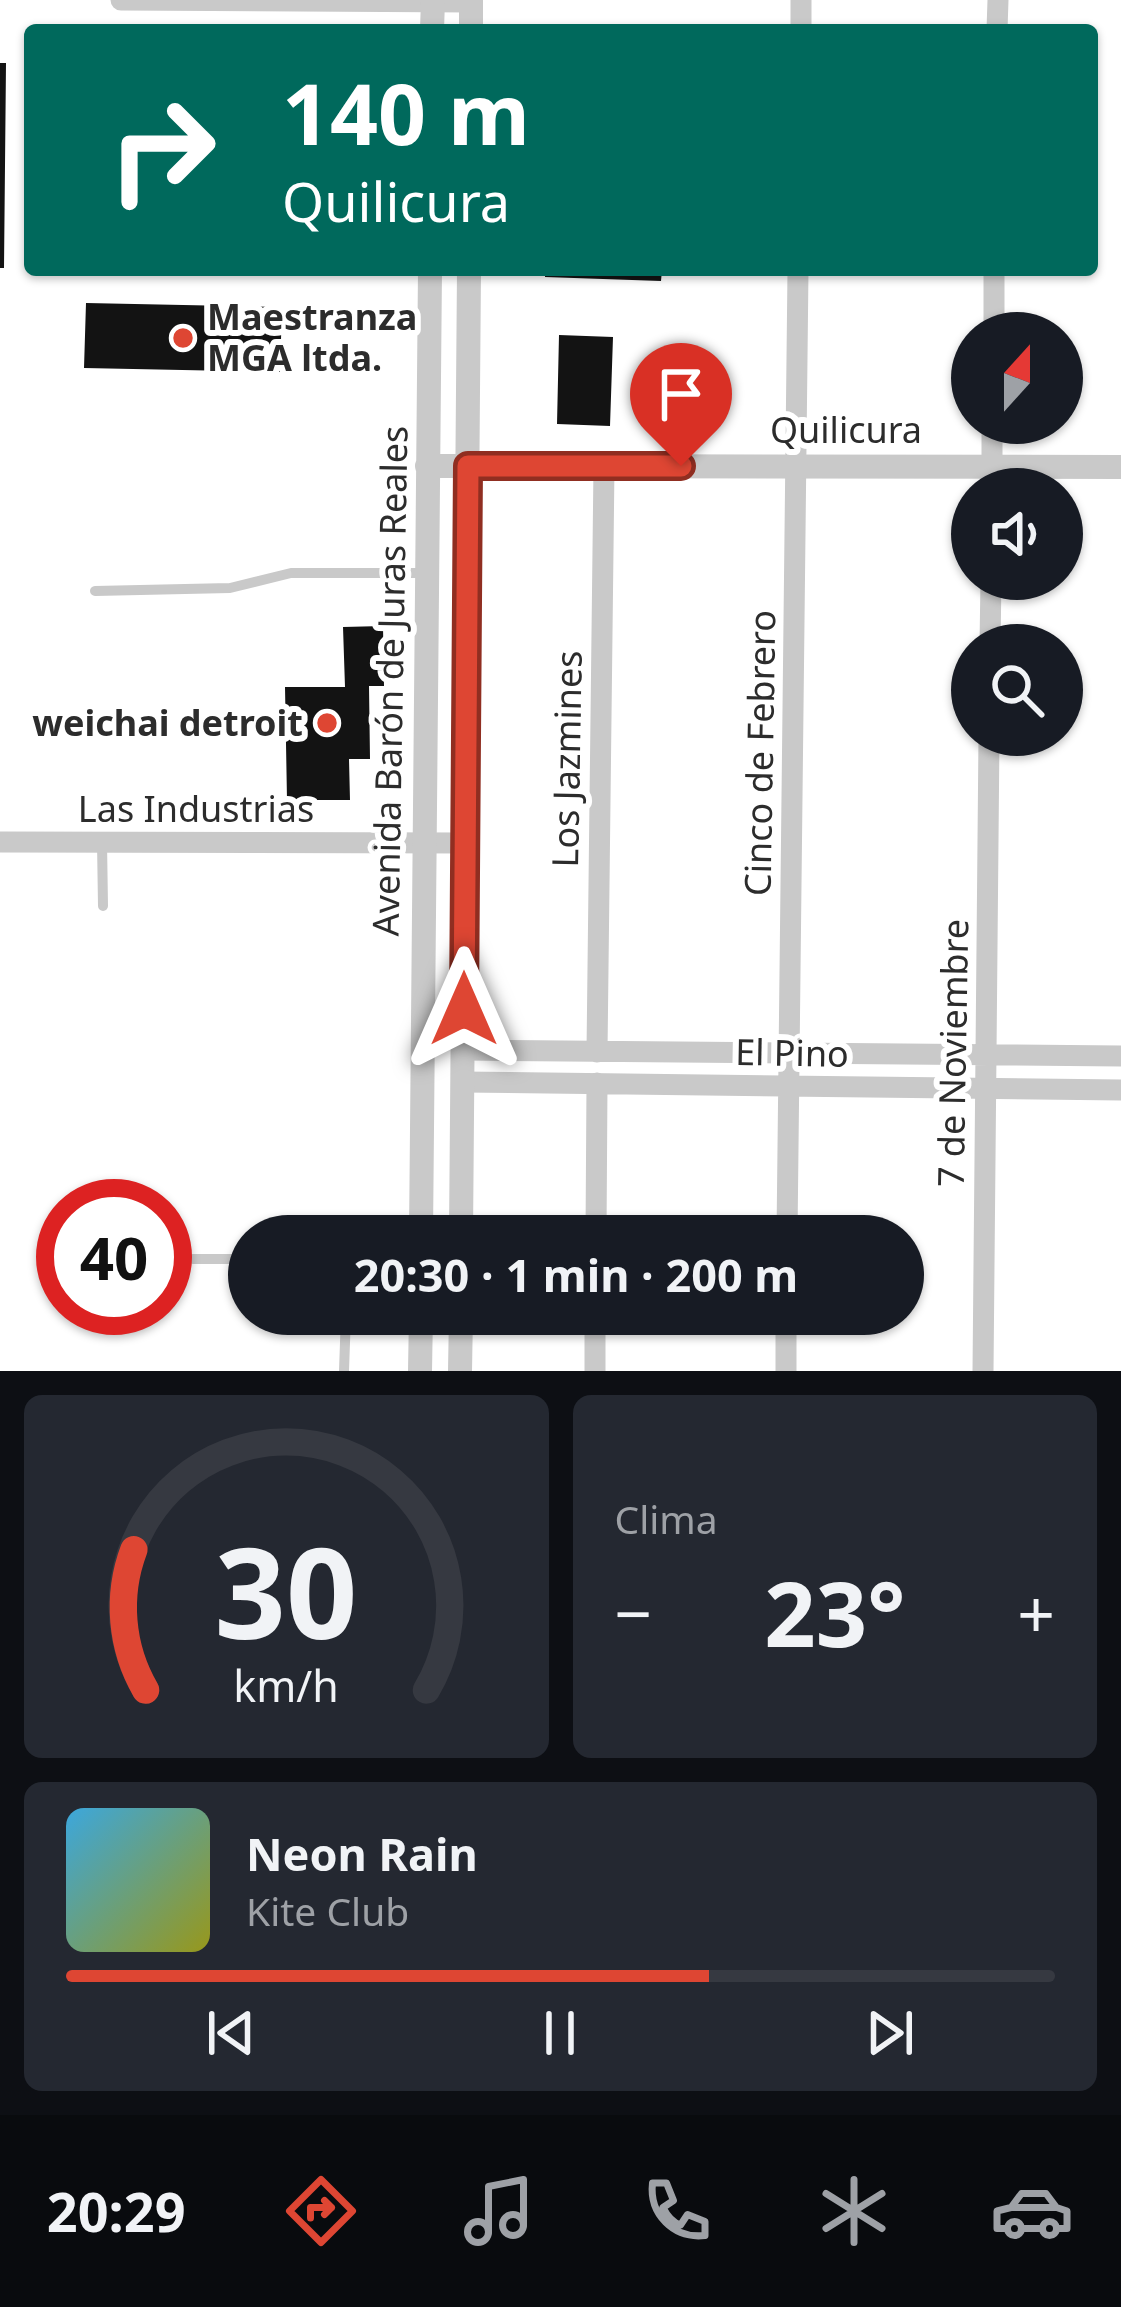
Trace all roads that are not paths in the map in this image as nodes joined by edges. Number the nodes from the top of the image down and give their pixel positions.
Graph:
1 (121, 0) edge
2 (433, 1) edge
3 (471, 1) edge
4 (430, 276) edge
5 (470, 276) edge
6 (798, 276) edge
7 (994, 276) edge
8 (994, 312) edge
9 (427, 466) junction
10 (468, 466) junction
11 (604, 466) junction
12 (796, 466) junction
13 (1121, 467) edge
14 (1083, 470) edge
15 (951, 475) edge
16 (426, 573) junction
17 (95, 591) dead end
18 (989, 756) edge
19 (0, 842) edge
20 (102, 842) junction
21 (424, 843) junction
22 (465, 843) junction
23 (104, 906) dead end
24 (463, 1050) junction
25 (597, 1052) junction
26 (789, 1053) junction
27 (986, 1055) junction
28 (1121, 1056) edge
29 (463, 1082) junction
30 (597, 1083) junction
31 (789, 1086) junction
32 (986, 1088) junction
33 (1121, 1090) edge
34 (421, 1215) edge
35 (461, 1215) edge
36 (596, 1215) edge
37 (787, 1215) edge
38 (193, 1259) dead end
39 (228, 1259) edge
40 (345, 1335) edge
41 (421, 1335) edge
42 (461, 1335) edge
43 (595, 1335) edge
44 (786, 1335) edge
45 (344, 1371) edge
46 (420, 1371) edge
47 (460, 1371) edge
48 (595, 1371) edge
49 (786, 1371) edge
50 (983, 1371) edge

1 - 2 street
2 - 3 street
4 - 9 street, Avenida Barón de Juras Reales
5 - 10 street, Avenida Barón de Juras Reales
6 - 12 street, Cinco de Febrero
7 - 8 street
9 - 10 street, Quilicura
9 - 16 street, Avenida Barón de Juras Reales
10 - 11 street, Quilicura
10 - 22 street, Avenida Barón de Juras Reales
11 - 12 street, Quilicura
11 - 25 street, Los Jazmines
12 - 15 street, Quilicura
12 - 26 street, Cinco de Febrero
13 - 14 street, Quilicura
16 - 17 lane
16 - 21 street, Avenida Barón de Juras Reales
18 - 27 street, 7 de Noviembre
19 - 20 street, Las Industrias
20 - 21 street, Las Industrias
20 - 23 lane
21 - 22 street, Las Industrias
21 - 34 street, Avenida Barón de Juras Reales
22 - 24 street, Avenida Barón de Juras Reales
24 - 25 street, El Pino
24 - 29 street, Avenida Barón de Juras Reales
25 - 26 street, El Pino
26 - 27 street, El Pino
26 - 31 street, Cinco de Febrero
27 - 28 street, El Pino
27 - 32 street, 7 de Noviembre
29 - 30 street, El Pino
29 - 35 street, Avenida Barón de Juras Reales
30 - 31 street, El Pino
30 - 36 street
31 - 32 street, El Pino
31 - 37 street, Cinco de Febrero
32 - 33 street, El Pino
32 - 50 street, 7 de Noviembre
38 - 39 lane
40 - 45 lane
41 - 46 street
42 - 47 street
43 - 48 street
44 - 49 street

